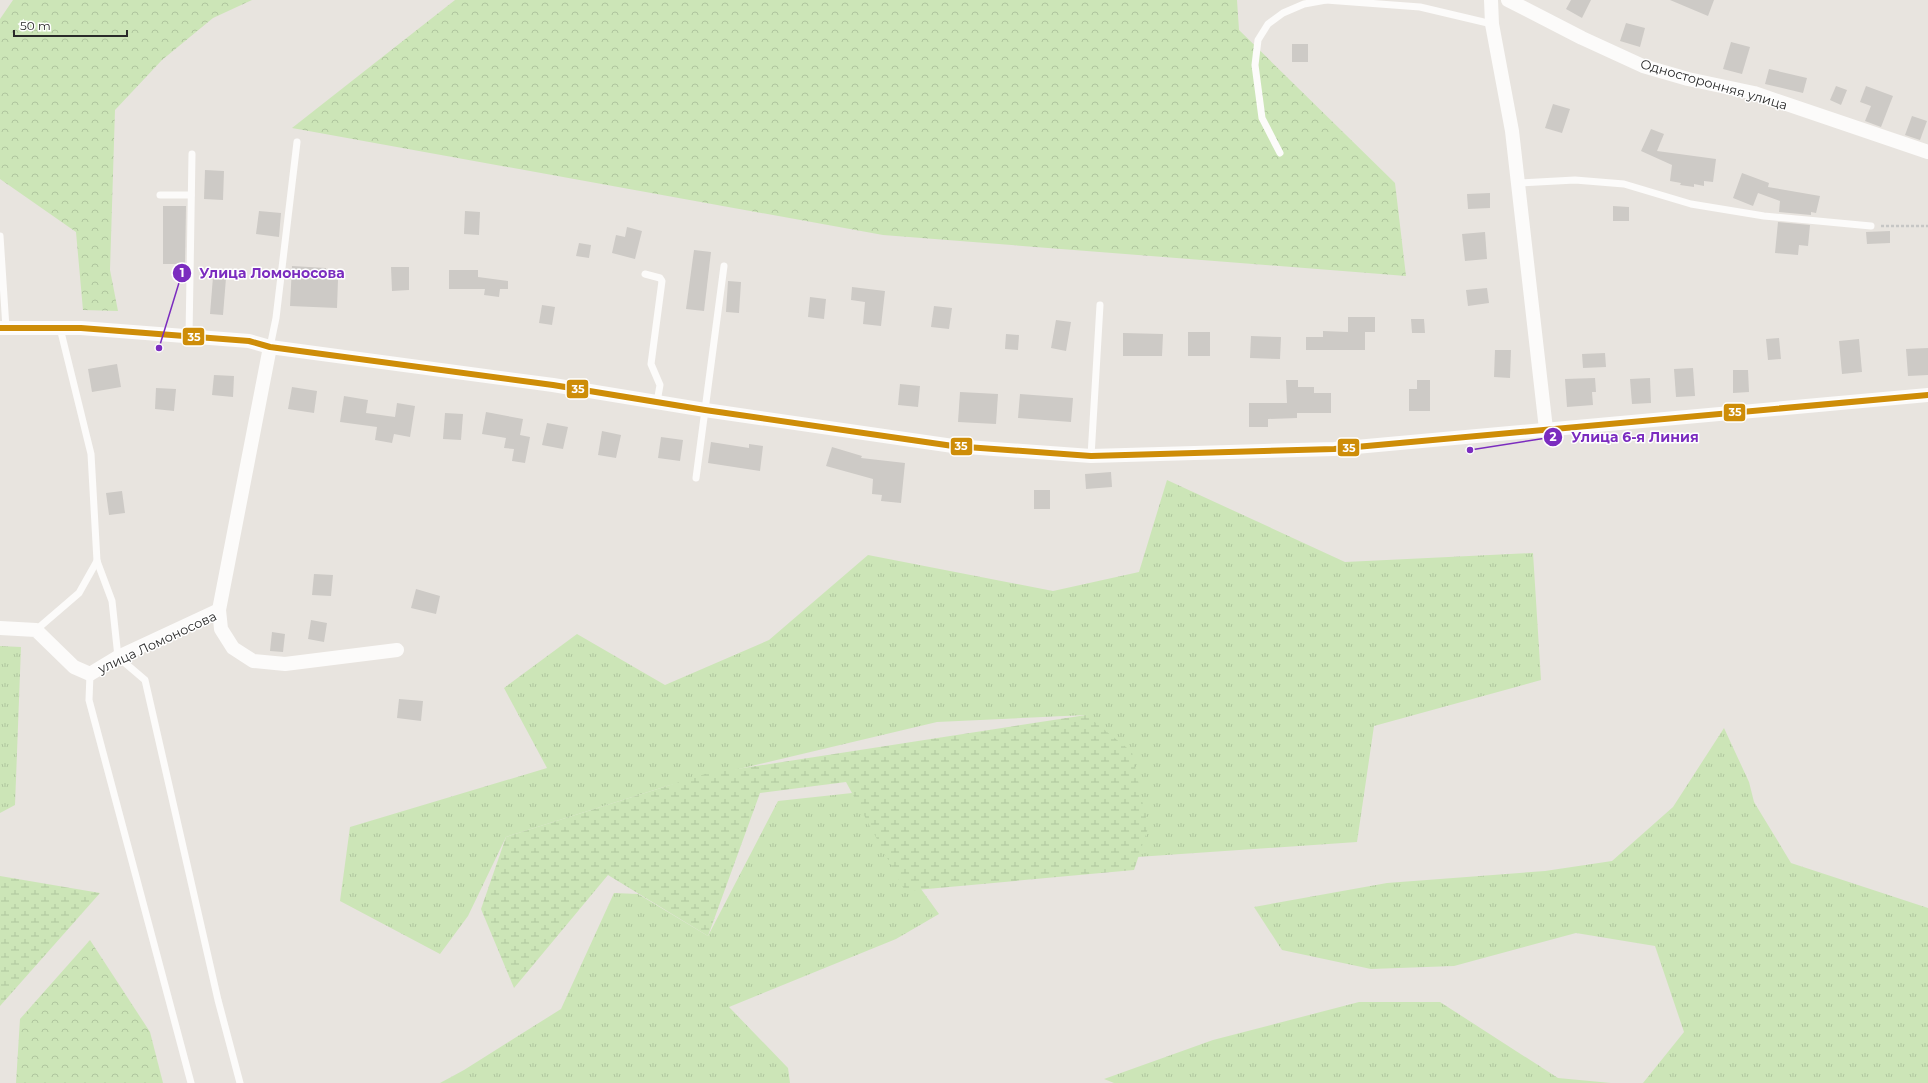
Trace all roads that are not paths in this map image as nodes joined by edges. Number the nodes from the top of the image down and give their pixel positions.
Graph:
1 (1326, 0) edge
2 (1491, 0) edge
3 (1508, 0) edge
4 (1492, 24) junction
5 (297, 142) dead end
6 (1928, 152) edge
7 (1280, 153) dead end
8 (192, 154) dead end
9 (1518, 183) junction
10 (160, 195) dead end
11 (191, 195) junction
12 (1871, 226) road end
13 (0, 236) edge
14 (724, 266) dead end
15 (645, 274) dead end
16 (1100, 305) dead end
17 (3, 328) edge
18 (60, 328) junction
19 (189, 337) junction
20 (270, 347) junction
21 (1928, 396) edge
22 (657, 402) junction
23 (705, 410) junction
24 (1546, 429) junction
25 (1091, 456) junction
26 (696, 478) dead end
27 (97, 561) junction
28 (219, 610) junction
29 (0, 628) edge
30 (36, 630) junction
31 (397, 650) dead end
32 (118, 657) junction
33 (90, 674) junction
34 (191, 1083) edge
35 (240, 1083) edge

1 - 4 lane
1 - 7 lane
2 - 4 street
3 - 6 street, Односторонняя улица
4 - 9 street
5 - 20 lane
8 - 11 lane
9 - 12 lane
9 - 24 street
10 - 11 lane
11 - 19 lane
13 - 17 lane
14 - 23 lane
15 - 22 lane
16 - 25 lane
17 - 18 street
18 - 19 street
18 - 27 lane
19 - 20 street
20 - 22 street
20 - 28 street
21 - 24 street
22 - 23 street
23 - 25 street
23 - 26 lane
24 - 25 street
27 - 30 lane
27 - 32 lane
28 - 31 street, улица Ломоносова
28 - 32 street, улица Ломоносова
29 - 30 street
30 - 33 street, улица Ломоносова
32 - 33 street, улица Ломоносова
32 - 35 lane
33 - 34 lane

